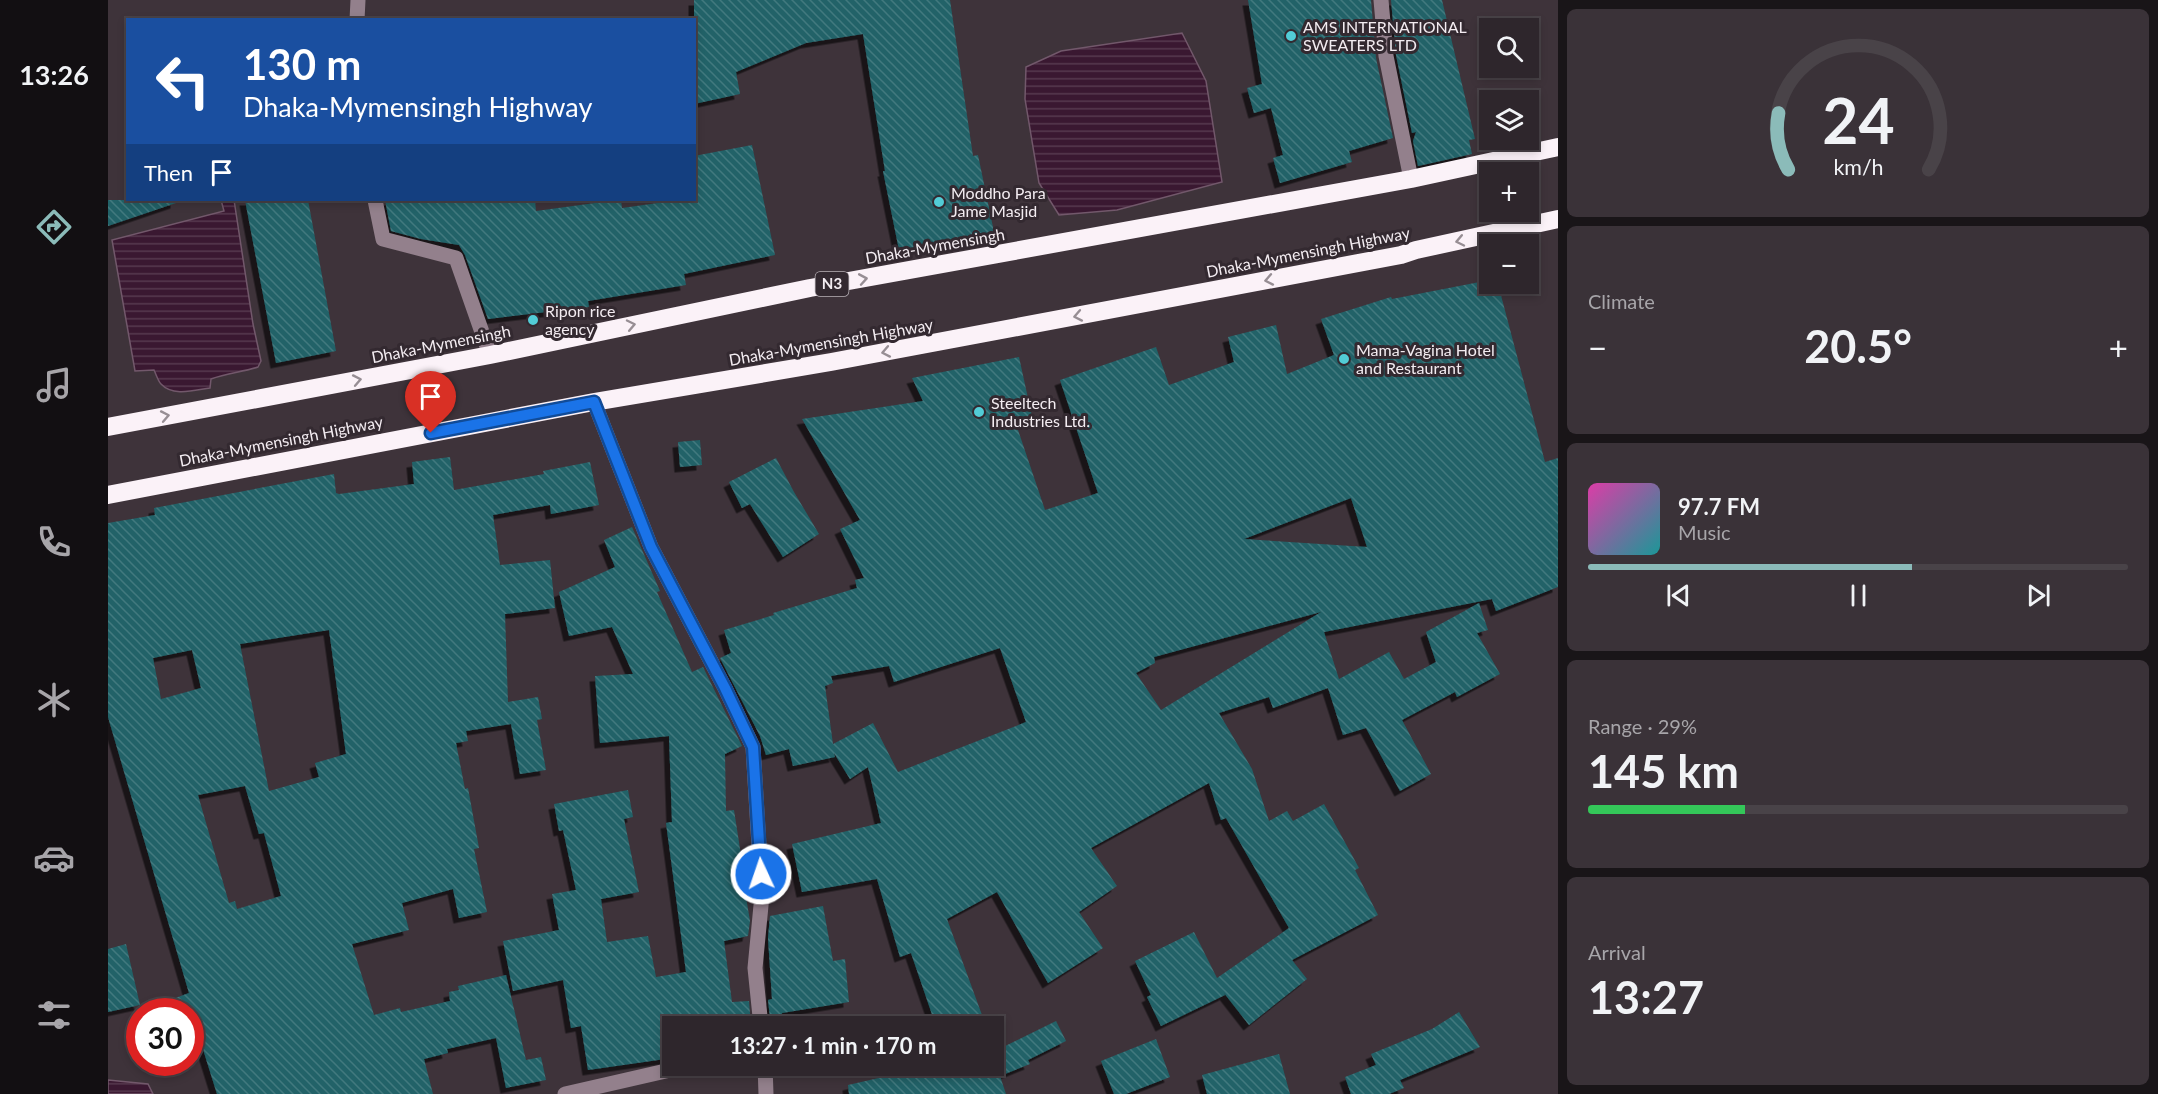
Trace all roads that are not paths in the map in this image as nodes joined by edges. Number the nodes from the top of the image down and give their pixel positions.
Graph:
1 (358, 0) edge
2 (1381, 0) edge
3 (357, 18) edge
4 (1558, 147) edge
5 (1411, 179) junction
6 (375, 201) edge
7 (1558, 219) edge
8 (490, 355) junction
9 (594, 402) junction
10 (108, 427) edge
11 (108, 495) edge
12 (760, 1016) edge
13 (662, 1072) edge
14 (765, 1076) edge
15 (565, 1094) edge
16 (766, 1094) edge

1 - 3 street
2 - 5 street
4 - 5 highway, Dhaka-Mymensingh / N3
8 -> 5 highway, Dhaka-Mymensingh / N3
6 - 8 street
7 -> 9 highway, Dhaka-Mymensingh Highway
10 -> 8 highway, Dhaka-Mymensingh / N3
9 - 11 highway, Dhaka-Mymensingh Highway
9 - 12 street
13 - 15 street
14 - 16 street

